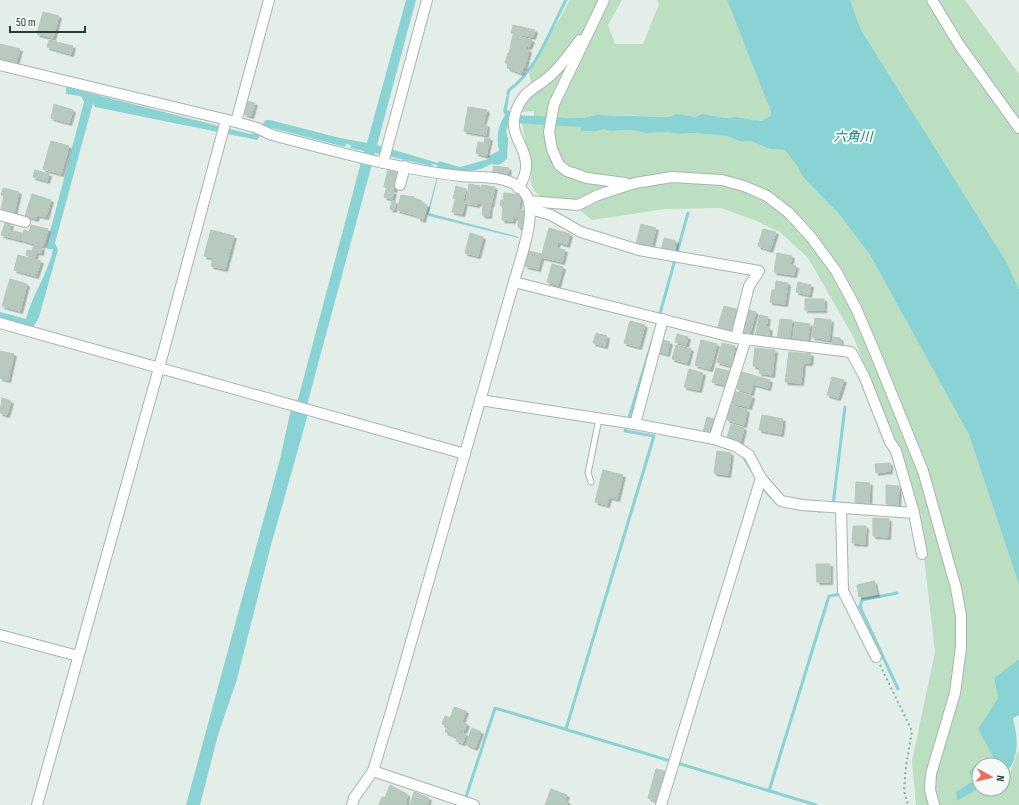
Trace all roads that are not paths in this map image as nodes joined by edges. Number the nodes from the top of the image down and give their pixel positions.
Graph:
1 (269, 0) edge
2 (427, 0) edge
3 (604, 0) edge
4 (932, 0) edge
5 (592, 24) junction
6 (0, 65) edge
7 (236, 122) junction
8 (224, 127) junction
9 (1019, 128) edge
10 (381, 162) junction
11 (405, 166) junction
12 (635, 183) junction
13 (400, 185) dead end
14 (518, 188) junction
15 (530, 205) junction
16 (0, 215) edge
17 (25, 222) dead end
18 (514, 282) junction
19 (660, 318) junction
20 (0, 323) edge
21 (741, 338) junction
22 (159, 368) junction
23 (480, 400) junction
24 (600, 419) junction
25 (630, 423) junction
26 (714, 439) junction
27 (465, 454) junction
28 (592, 482) dead end
29 (760, 482) junction
30 (835, 507) junction
31 (914, 513) junction
32 (922, 554) dead end
33 (0, 635) edge
34 (78, 656) junction
35 (876, 657) road end
36 (373, 770) junction
37 (467, 802) edge
38 (932, 803) edge
39 (37, 805) edge
40 (352, 805) edge
41 (661, 805) edge

1 - 7 street
2 - 10 street
3 - 5 street
4 - 9 street
5 - 12 street
5 - 14 street
6 - 8 street
7 - 8 street
7 - 10 street
8 - 22 street
10 - 11 street
11 - 13 street
11 - 14 street
12 - 15 street
12 - 38 street
14 - 15 street
15 - 18 street
15 - 21 street
16 - 17 street
18 - 19 street
18 - 23 street
19 - 21 street
19 - 25 street
20 - 22 street
21 - 26 street
21 - 31 street
22 - 27 street
22 - 34 street
23 - 24 street
23 - 27 street
24 - 25 street
24 - 28 lane
25 - 26 street
26 - 29 street
27 - 36 street
29 - 30 street
29 - 41 street
30 - 31 street
30 - 35 street
31 - 32 street
33 - 34 street
34 - 39 street
36 - 37 street
36 - 40 street

